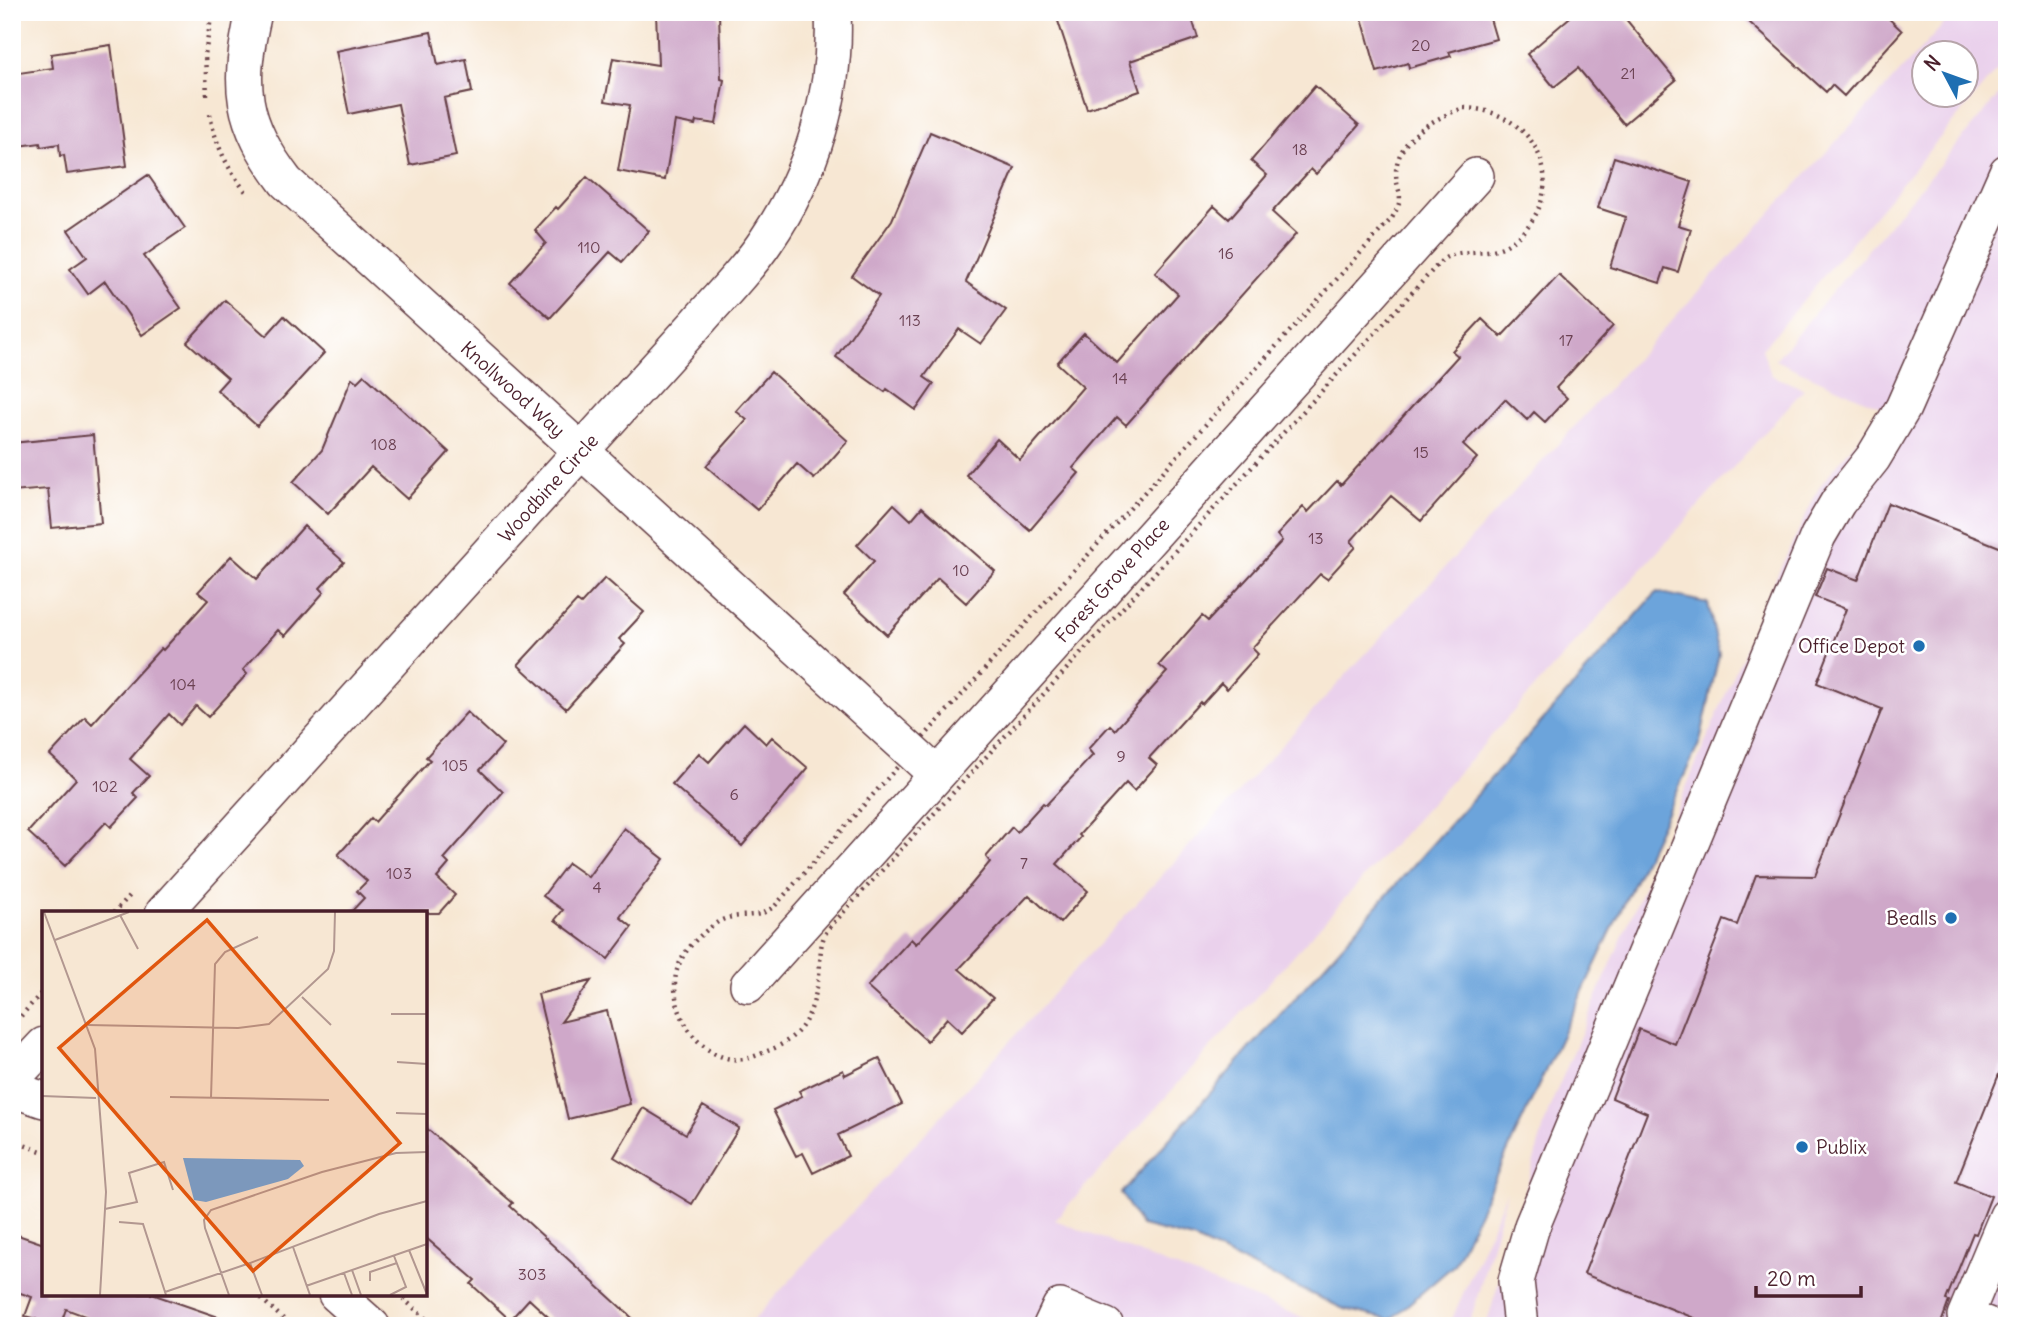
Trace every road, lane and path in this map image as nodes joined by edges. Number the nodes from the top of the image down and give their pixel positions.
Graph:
1 (254, 12) edge
2 (833, 12) edge
3 (2007, 172) edge
4 (1476, 176) dead end
5 (581, 452) junction
6 (937, 775) junction
7 (133, 892) dead end
8 (116, 911) edge
9 (165, 911) edge
10 (748, 985) dead end
11 (42, 992) edge
12 (12, 1025) edge
13 (42, 1047) edge
14 (12, 1079) edge
15 (12, 1089) edge
16 (42, 1099) edge
17 (12, 1141) edge
18 (42, 1151) edge
19 (2007, 1216) edge
20 (258, 1296) edge
21 (339, 1296) edge
22 (400, 1296) edge
23 (1972, 1323) edge
24 (291, 1326) edge
25 (372, 1326) edge
26 (435, 1326) edge
27 (1051, 1326) edge
28 (1106, 1326) edge
29 (1521, 1326) edge

1 - 5 street, Knollwood Way
2 - 5 street, Woodbine Circle
3 - 29 street
4 - 6 street, Forest Grove Place
5 - 6 street, Knollwood Way
5 - 9 street, Woodbine Circle
6 - 10 street, Forest Grove Place
7 - 8 path
11 - 12 path
13 - 14 street
15 - 16 street
17 - 18 path
19 - 23 street
20 - 24 path
21 - 25 street
22 - 26 path
27 - 28 street

